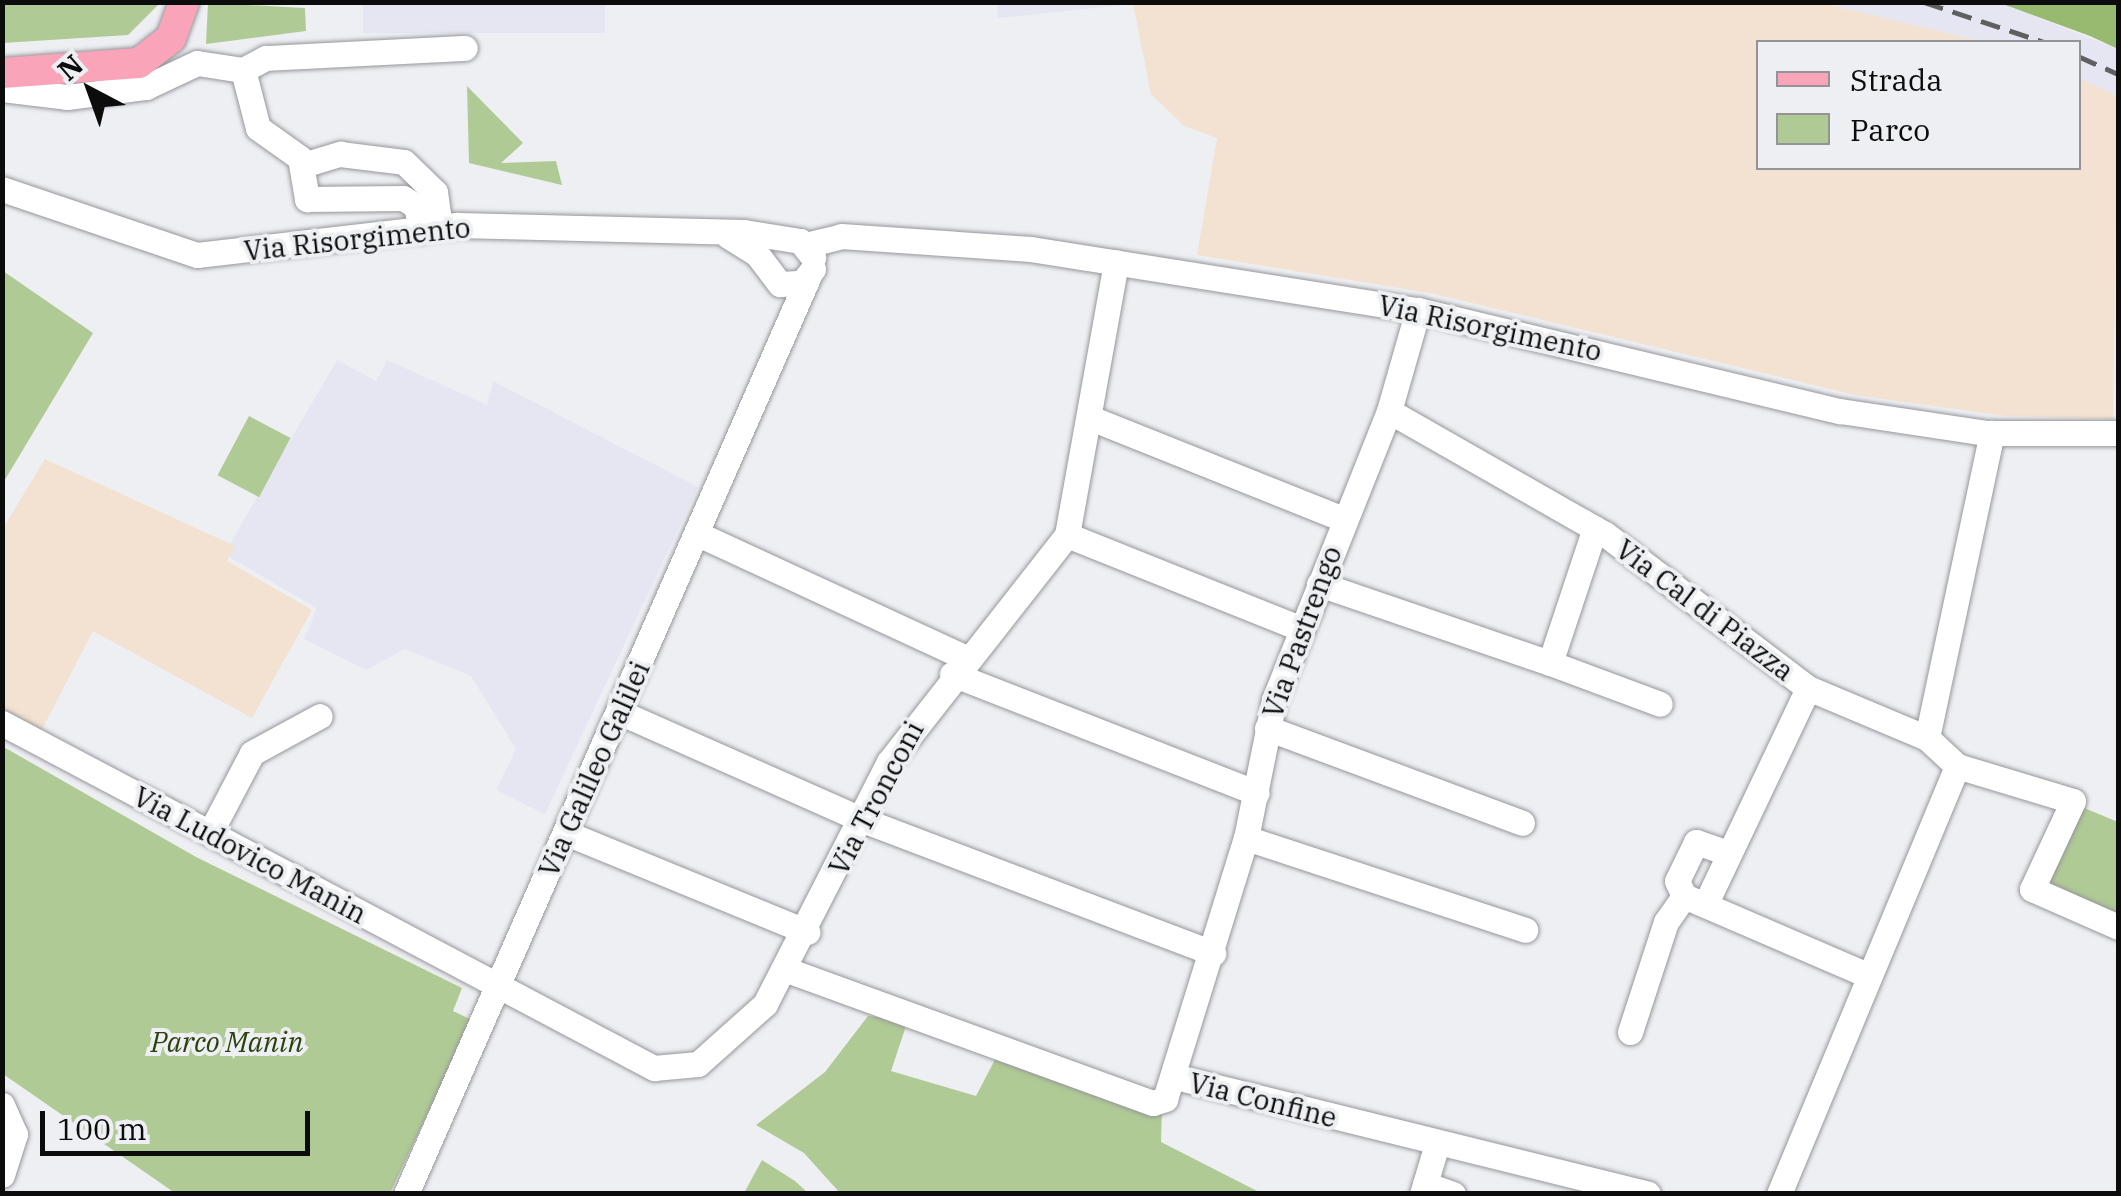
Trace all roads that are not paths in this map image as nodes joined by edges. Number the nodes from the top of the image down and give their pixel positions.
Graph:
1 (184, 2) edge
2 (465, 48) dead end
3 (243, 70) junction
4 (3, 73) edge
5 (2, 88) edge
6 (303, 164) junction
7 (2, 190) edge
8 (430, 228) junction
9 (724, 234) junction
10 (779, 242) junction
11 (1116, 262) junction
12 (809, 263) junction
13 (773, 275) junction
14 (1418, 310) junction
15 (784, 346) junction
16 (1389, 411) junction
17 (1092, 419) junction
18 (1992, 433) junction
19 (2118, 433) edge
20 (1343, 519) junction
21 (1595, 528) junction
22 (700, 535) junction
23 (1067, 535) junction
24 (1319, 584) junction
25 (1302, 629) junction
26 (1550, 664) junction
27 (959, 666) junction
28 (1808, 688) junction
29 (1660, 704) dead end
30 (619, 712) junction
31 (320, 716) dead end
32 (2, 723) edge
33 (1266, 728) junction
34 (1927, 738) junction
35 (1957, 766) junction
36 (1258, 793) junction
37 (860, 820) junction
38 (1522, 824) dead end
39 (566, 833) junction
40 (210, 834) junction
41 (1246, 838) junction
42 (1728, 853) junction
43 (1695, 899) junction
44 (2118, 927) edge
45 (1526, 930) dead end
46 (808, 932) junction
47 (1213, 953) junction
48 (786, 970) junction
49 (1867, 975) junction
50 (499, 986) junction
51 (1630, 1032) dead end
52 (1176, 1077) junction
53 (2, 1105) edge
54 (1437, 1144) junction
55 (2, 1175) edge
56 (1423, 1189) edge
57 (406, 1194) edge
58 (1453, 1194) edge
59 (1648, 1194) edge
60 (1778, 1194) edge

1 - 4 main road
2 - 3 street
3 - 5 street
3 - 6 street
6 - 8 street
6 - 8 street
7 - 8 street, Via Risorgimento
8 - 9 street, Via Risorgimento
9 - 10 street, Via Risorgimento
9 - 13 street
10 - 12 street, Via Risorgimento
10 - 13 street
11 - 12 street, Via Risorgimento
11 - 14 street, Via Risorgimento
11 - 17 street, Via Tronconi
12 - 13 street, Via Risorgimento
12 - 15 street, Via Galileo Galilei
13 - 15 street, Via Galileo Galilei
14 - 16 street, Via Pastrengo
14 - 18 street, Via Risorgimento
15 - 22 street, Via Galileo Galilei
16 - 20 street, Via Pastrengo
16 - 21 street, Via Cal di Piazza
17 - 20 street
17 - 23 street, Via Tronconi
18 - 19 street, Via Risorgimento
18 - 34 street
20 - 24 street, Via Pastrengo
21 - 26 street
21 - 28 street, Via Cal di Piazza
22 - 27 street
22 - 30 street, Via Galileo Galilei
23 - 25 street
23 - 27 street, Via Tronconi
24 - 25 street, Via Pastrengo
24 - 26 street
25 - 33 street, Via Pastrengo
26 - 29 street
27 - 36 street
27 - 37 street, Via Tronconi
28 - 34 street, Via Cal di Piazza
28 - 42 street
30 - 37 street
30 - 39 street, Via Galileo Galilei
31 - 40 street
32 - 40 street, Via Ludovico Manin
33 - 36 street, Via Pastrengo
33 - 38 street
34 - 35 street, Via Cal di Piazza
35 - 44 street, Via Cal di Piazza
35 - 49 street
36 - 41 street, Via Pastrengo
37 - 46 street, Via Tronconi
37 - 47 street
39 - 46 street
39 - 50 street, Via Galileo Galilei
40 - 50 street, Via Ludovico Manin
41 - 45 street
41 - 47 street, Via Pastrengo
42 - 43 street
42 - 43 street
43 - 49 street
43 - 51 street
46 - 48 street, Via Tronconi
47 - 52 street, Via Pastrengo
48 - 50 street, Via Tronconi
48 - 52 street, Via Confine
49 - 60 street
50 - 57 street, Via Galileo Galilei
52 - 54 street, Via Confine
53 - 55 street
54 - 56 street
54 - 59 street, Via Confine
56 - 58 street

